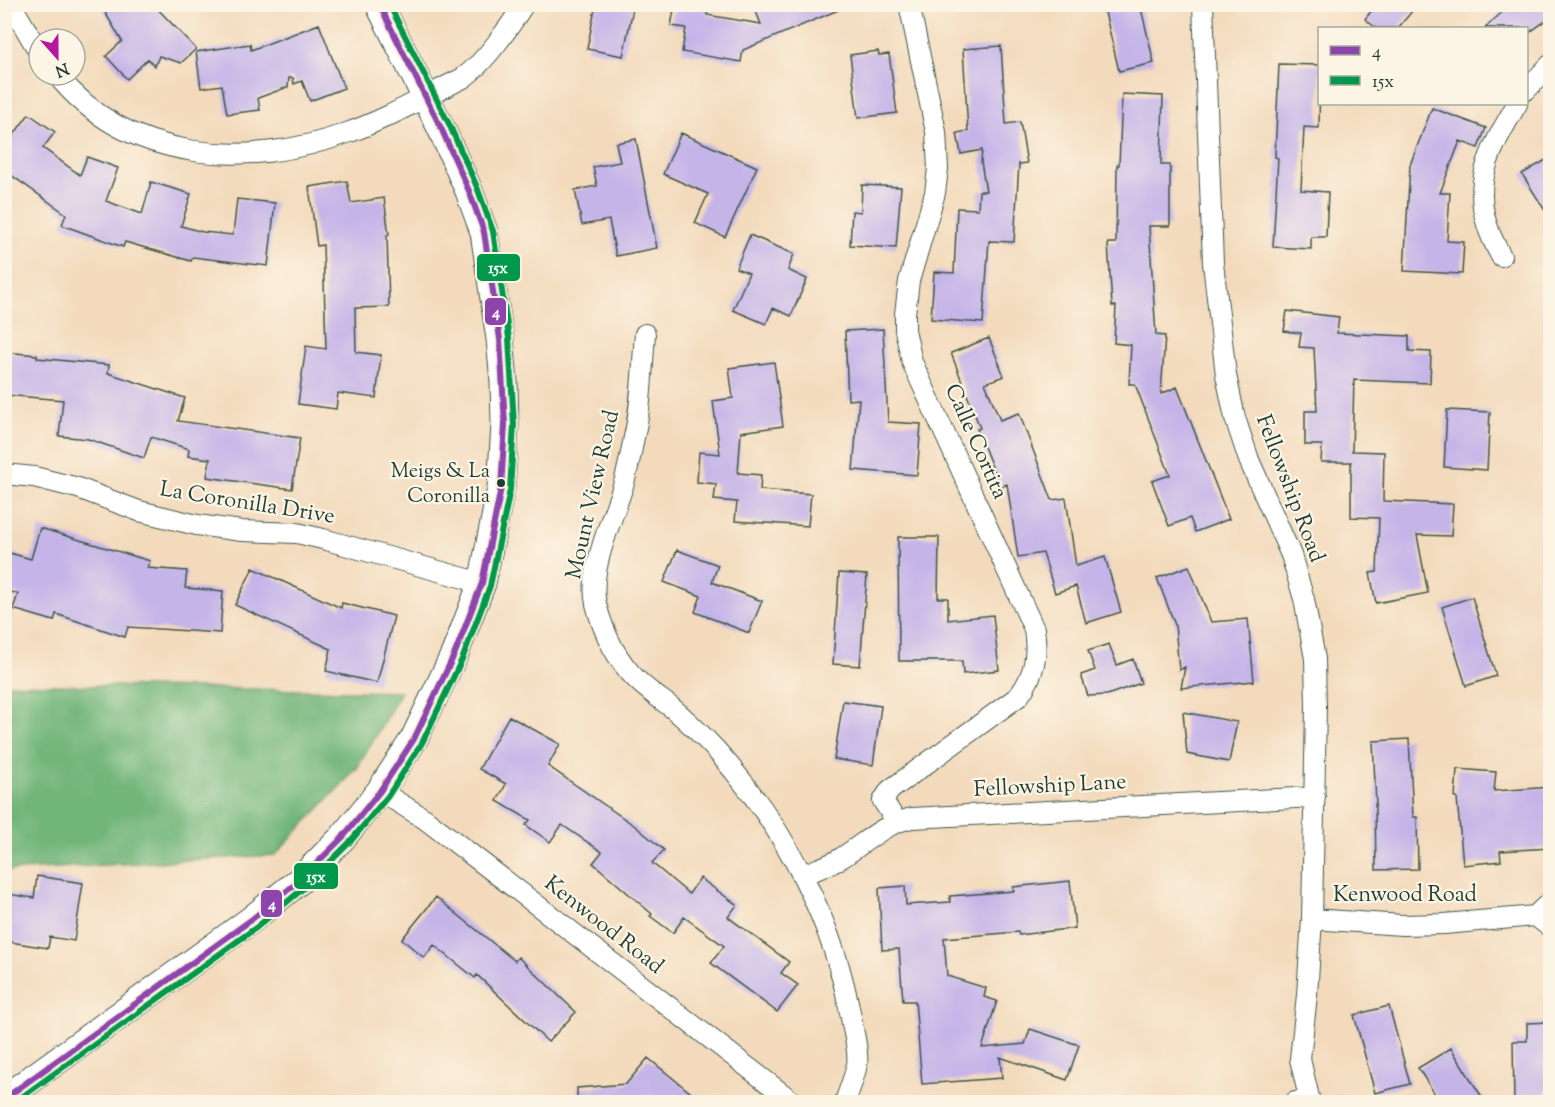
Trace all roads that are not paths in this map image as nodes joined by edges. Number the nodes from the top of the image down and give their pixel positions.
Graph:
1 (11, 4) edge
2 (379, 4) edge
3 (524, 4) edge
4 (909, 4) edge
5 (1203, 4) edge
6 (27, 31) edge
7 (1551, 65) edge
8 (69, 87) edge
9 (1528, 89) edge
10 (425, 96) junction
11 (1515, 105) edge
12 (1501, 256) dead end
13 (645, 334) dead end
14 (4, 474) edge
15 (482, 583) junction
16 (380, 791) junction
17 (1315, 797) junction
18 (896, 821) junction
19 (802, 875) junction
20 (1551, 902) edge
21 (1312, 919) junction
22 (1543, 922) edge
23 (4, 1099) edge
24 (793, 1102) edge
25 (845, 1102) edge
26 (1295, 1102) edge

1 - 6 street
2 - 10 main road
3 - 10 street
4 - 18 street, Calle Cortita
5 - 17 street, Fellowship Road
7 - 9 street
8 - 10 street
10 - 15 main road
11 - 12 street
13 - 19 street, Mount View Road
14 - 15 street, La Coronilla Drive
15 - 16 main road
16 - 23 main road
16 - 24 street, Kenwood Road
17 - 18 street, Fellowship Lane
17 - 21 street, Fellowship Road
18 - 19 street, Fellowship Lane
19 - 25 street, Mount View Road
20 - 22 street
21 - 22 street, Kenwood Road
21 - 26 street, Kenwood Road

